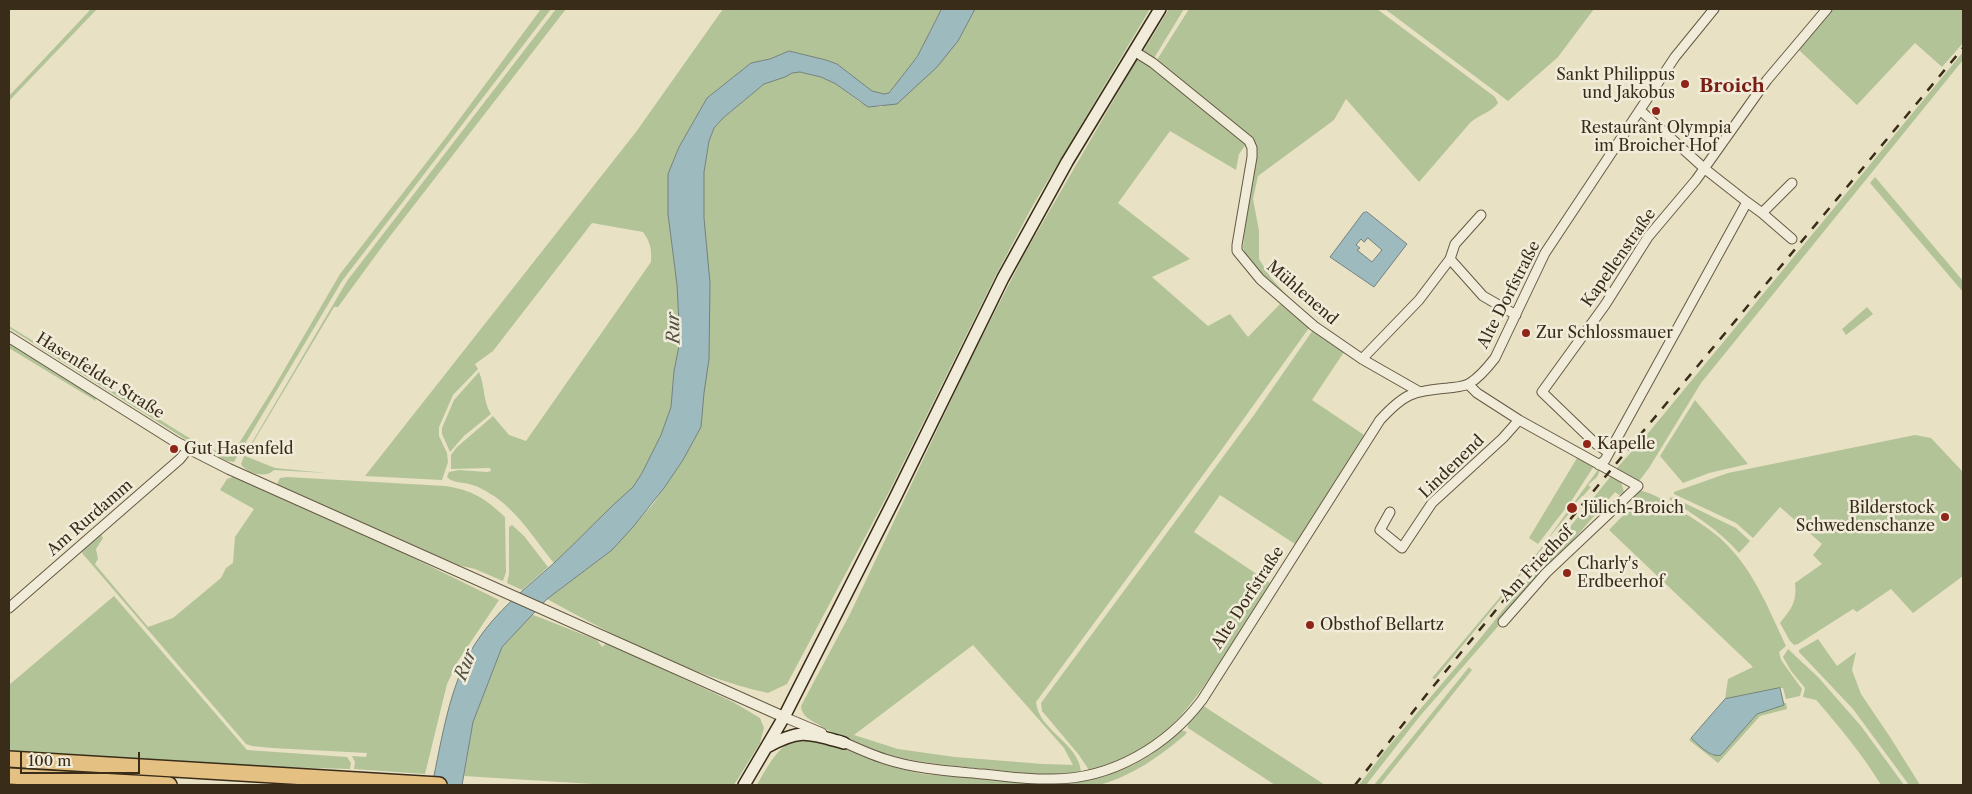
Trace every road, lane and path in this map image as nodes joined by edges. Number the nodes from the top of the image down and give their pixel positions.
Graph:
1 (1160, 9) edge
2 (1714, 9) edge
3 (1827, 9) edge
4 (1134, 51) junction
5 (1640, 111) junction
6 (1705, 169) junction
7 (1792, 183) dead end
8 (1747, 202) junction
9 (1762, 213) junction
10 (1481, 215) dead end
11 (1792, 239) dead end
12 (1450, 259) junction
13 (1516, 315) junction
14 (9, 337) edge
15 (1362, 358) junction
16 (1469, 385) junction
17 (1418, 391) junction
18 (1519, 420) junction
19 (188, 449) junction
20 (1608, 452) junction
21 (1598, 466) junction
22 (1390, 512) dead end
23 (9, 608) edge
24 (1502, 622) dead end
25 (784, 716) junction
26 (844, 742) junction
27 (766, 748) junction
28 (9, 759) edge
29 (9, 776) edge
30 (169, 785) edge
31 (438, 785) edge
32 (744, 785) edge

1 - 4 main road
2 - 5 street, Alte Dorfstraße
3 - 6 street
4 - 15 street, Mühlenend
4 - 25 main road
5 - 6 street
5 - 13 street, Alte Dorfstraße
6 - 8 street
6 - 20 street, Kapellenstraße
7 - 9 street
8 - 9 street
8 - 20 street
9 - 11 street
10 - 12 street
12 - 13 street
12 - 15 street
13 - 16 street, Alte Dorfstraße
14 - 19 street, Hasenfelder Straße
15 - 17 street, Mühlenend
16 - 17 street, Alte Dorfstraße
16 - 18 street
17 - 26 street, Alte Dorfstraße
18 - 21 street
18 - 22 street, Lindenend
19 - 23 street, Am Rurdamm
19 - 25 street, Hasenfelder Straße
20 - 21 street
21 - 24 street, Am Friedhof
25 - 26 street, Alte Dorfstraße
25 - 27 main road
26 - 27 main road
27 - 32 main road
28 - 31 highway
29 - 30 highway

